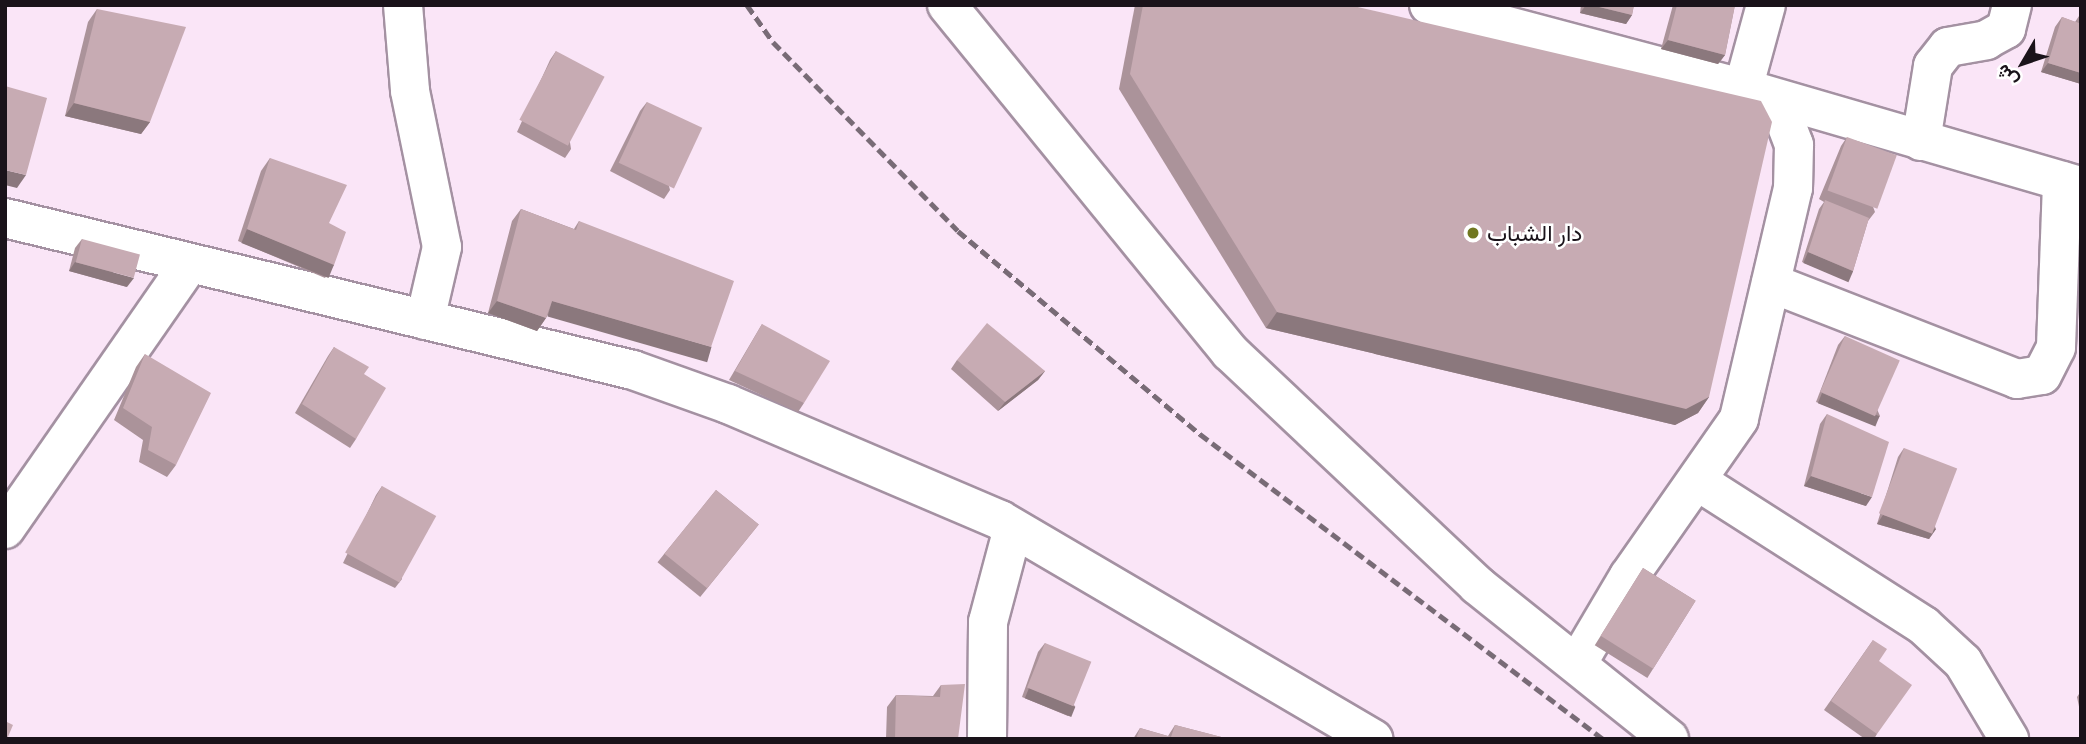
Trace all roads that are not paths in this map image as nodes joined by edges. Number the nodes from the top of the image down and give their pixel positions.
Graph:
1 (403, 5) edge
2 (947, 5) edge
3 (1429, 5) edge
4 (1766, 5) edge
5 (2012, 5) edge
6 (1750, 90) junction
7 (1920, 141) junction
8 (2071, 183) edge
9 (5, 218) edge
10 (189, 264) junction
11 (1771, 283) junction
12 (425, 320) junction
13 (1699, 482) junction
14 (1013, 528) junction
15 (5, 529) edge
16 (1577, 664) junction
17 (986, 739) edge
18 (1374, 739) edge
19 (1669, 739) edge
20 (2009, 739) edge

1 - 12 street
2 - 16 street
3 - 6 street
4 - 6 street
5 - 7 street
6 - 7 street
6 - 11 street
7 - 8 street
8 - 11 street
9 - 10 street
10 - 12 street
10 - 15 street
11 - 13 street
12 - 14 street
13 - 16 street
13 - 20 street
14 - 17 street
14 - 18 street
16 - 19 street

